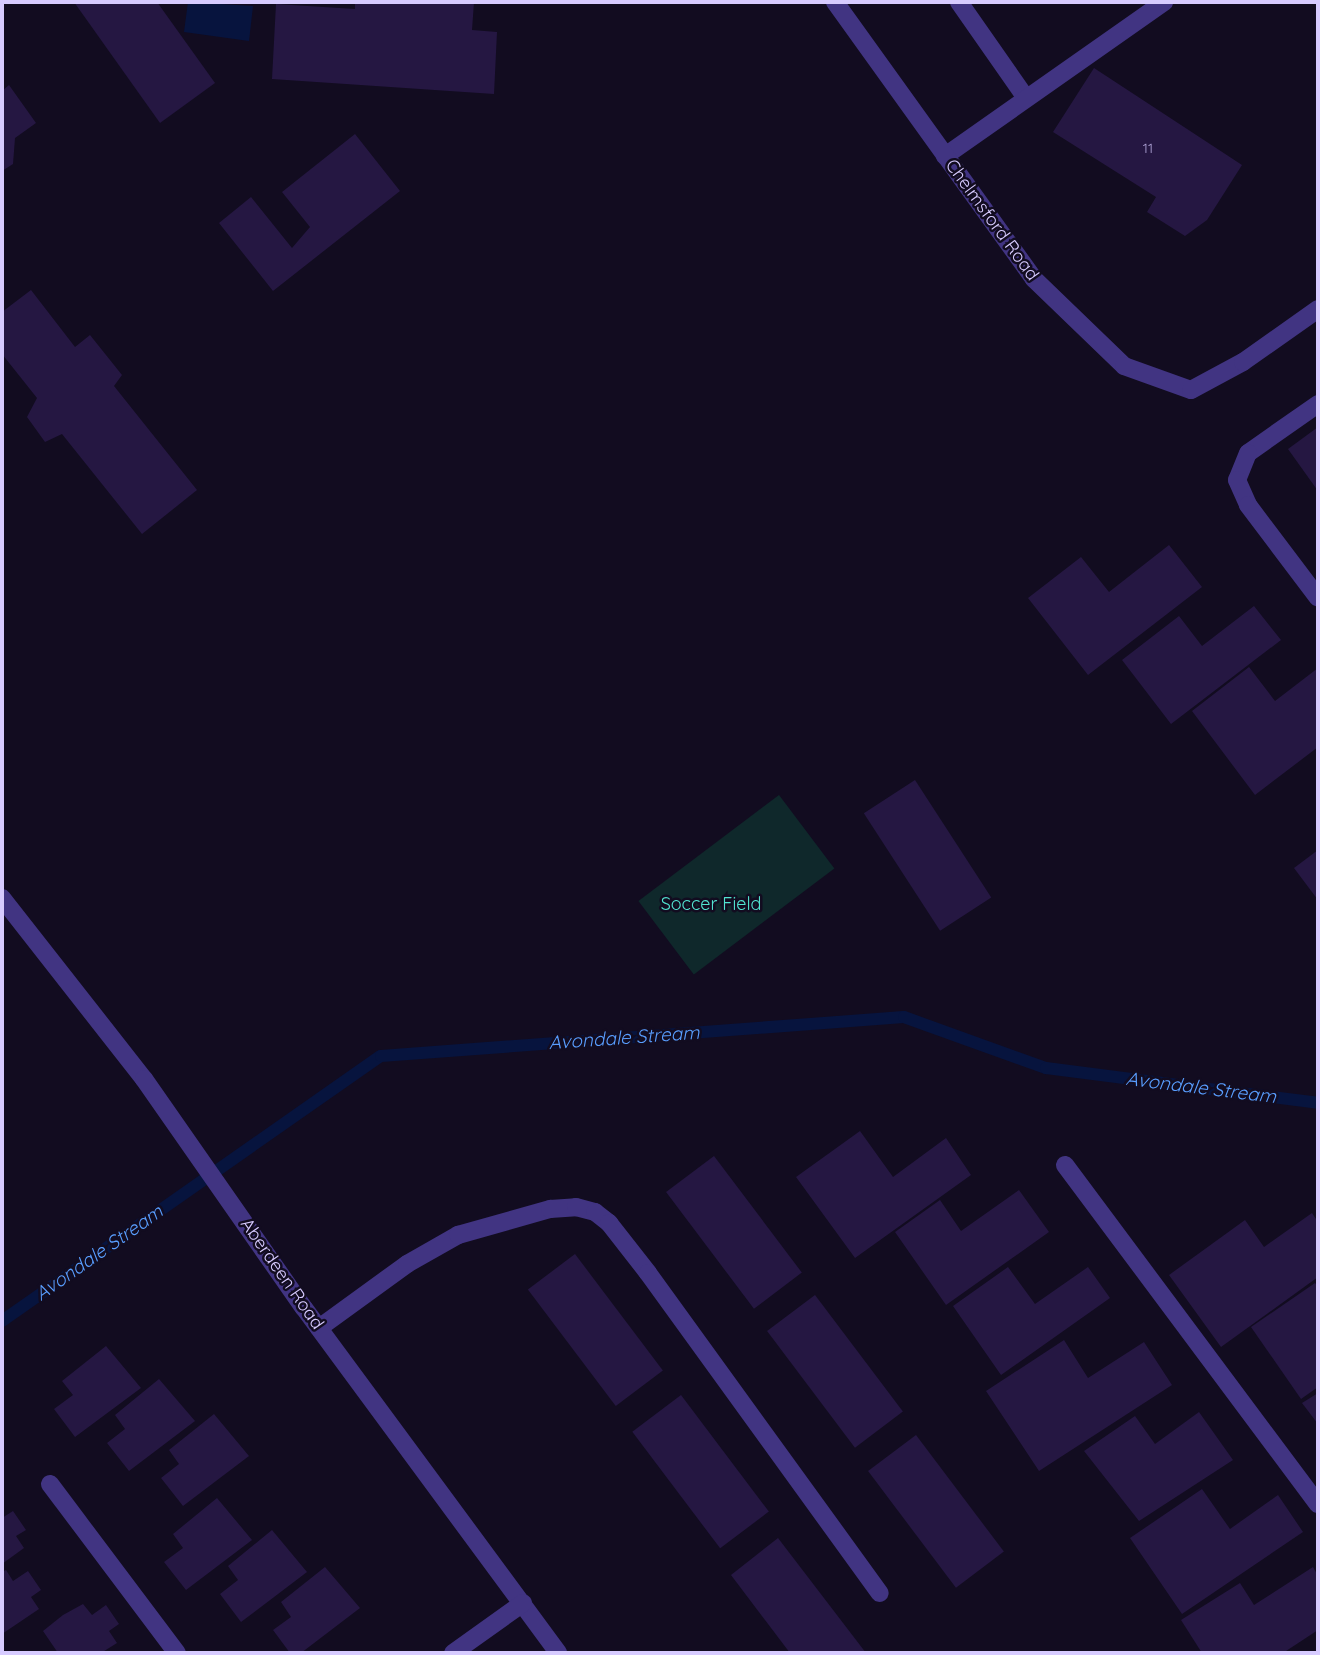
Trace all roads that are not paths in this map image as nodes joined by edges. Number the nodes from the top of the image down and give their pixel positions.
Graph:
1 (835, 2) edge
2 (959, 2) edge
3 (1164, 2) edge
4 (1026, 98) junction
5 (945, 156) junction
6 (1318, 309) edge
7 (1318, 404) edge
8 (1318, 598) edge
9 (2, 898) edge
10 (1065, 1165) dead end
11 (320, 1328) junction
12 (50, 1484) dead end
13 (1318, 1504) edge
14 (880, 1592) dead end
15 (523, 1603) junction
16 (177, 1653) edge
17 (453, 1653) edge
18 (558, 1653) edge

1 - 5 street, Chelmsford Road
2 - 4 street
3 - 4 street
4 - 5 street
5 - 6 street, Chelmsford Road
7 - 8 street
9 - 11 street, Aberdeen Road
10 - 13 street
11 - 14 street
11 - 15 street, Aberdeen Road
12 - 16 street
15 - 17 street
15 - 18 street, Aberdeen Road

